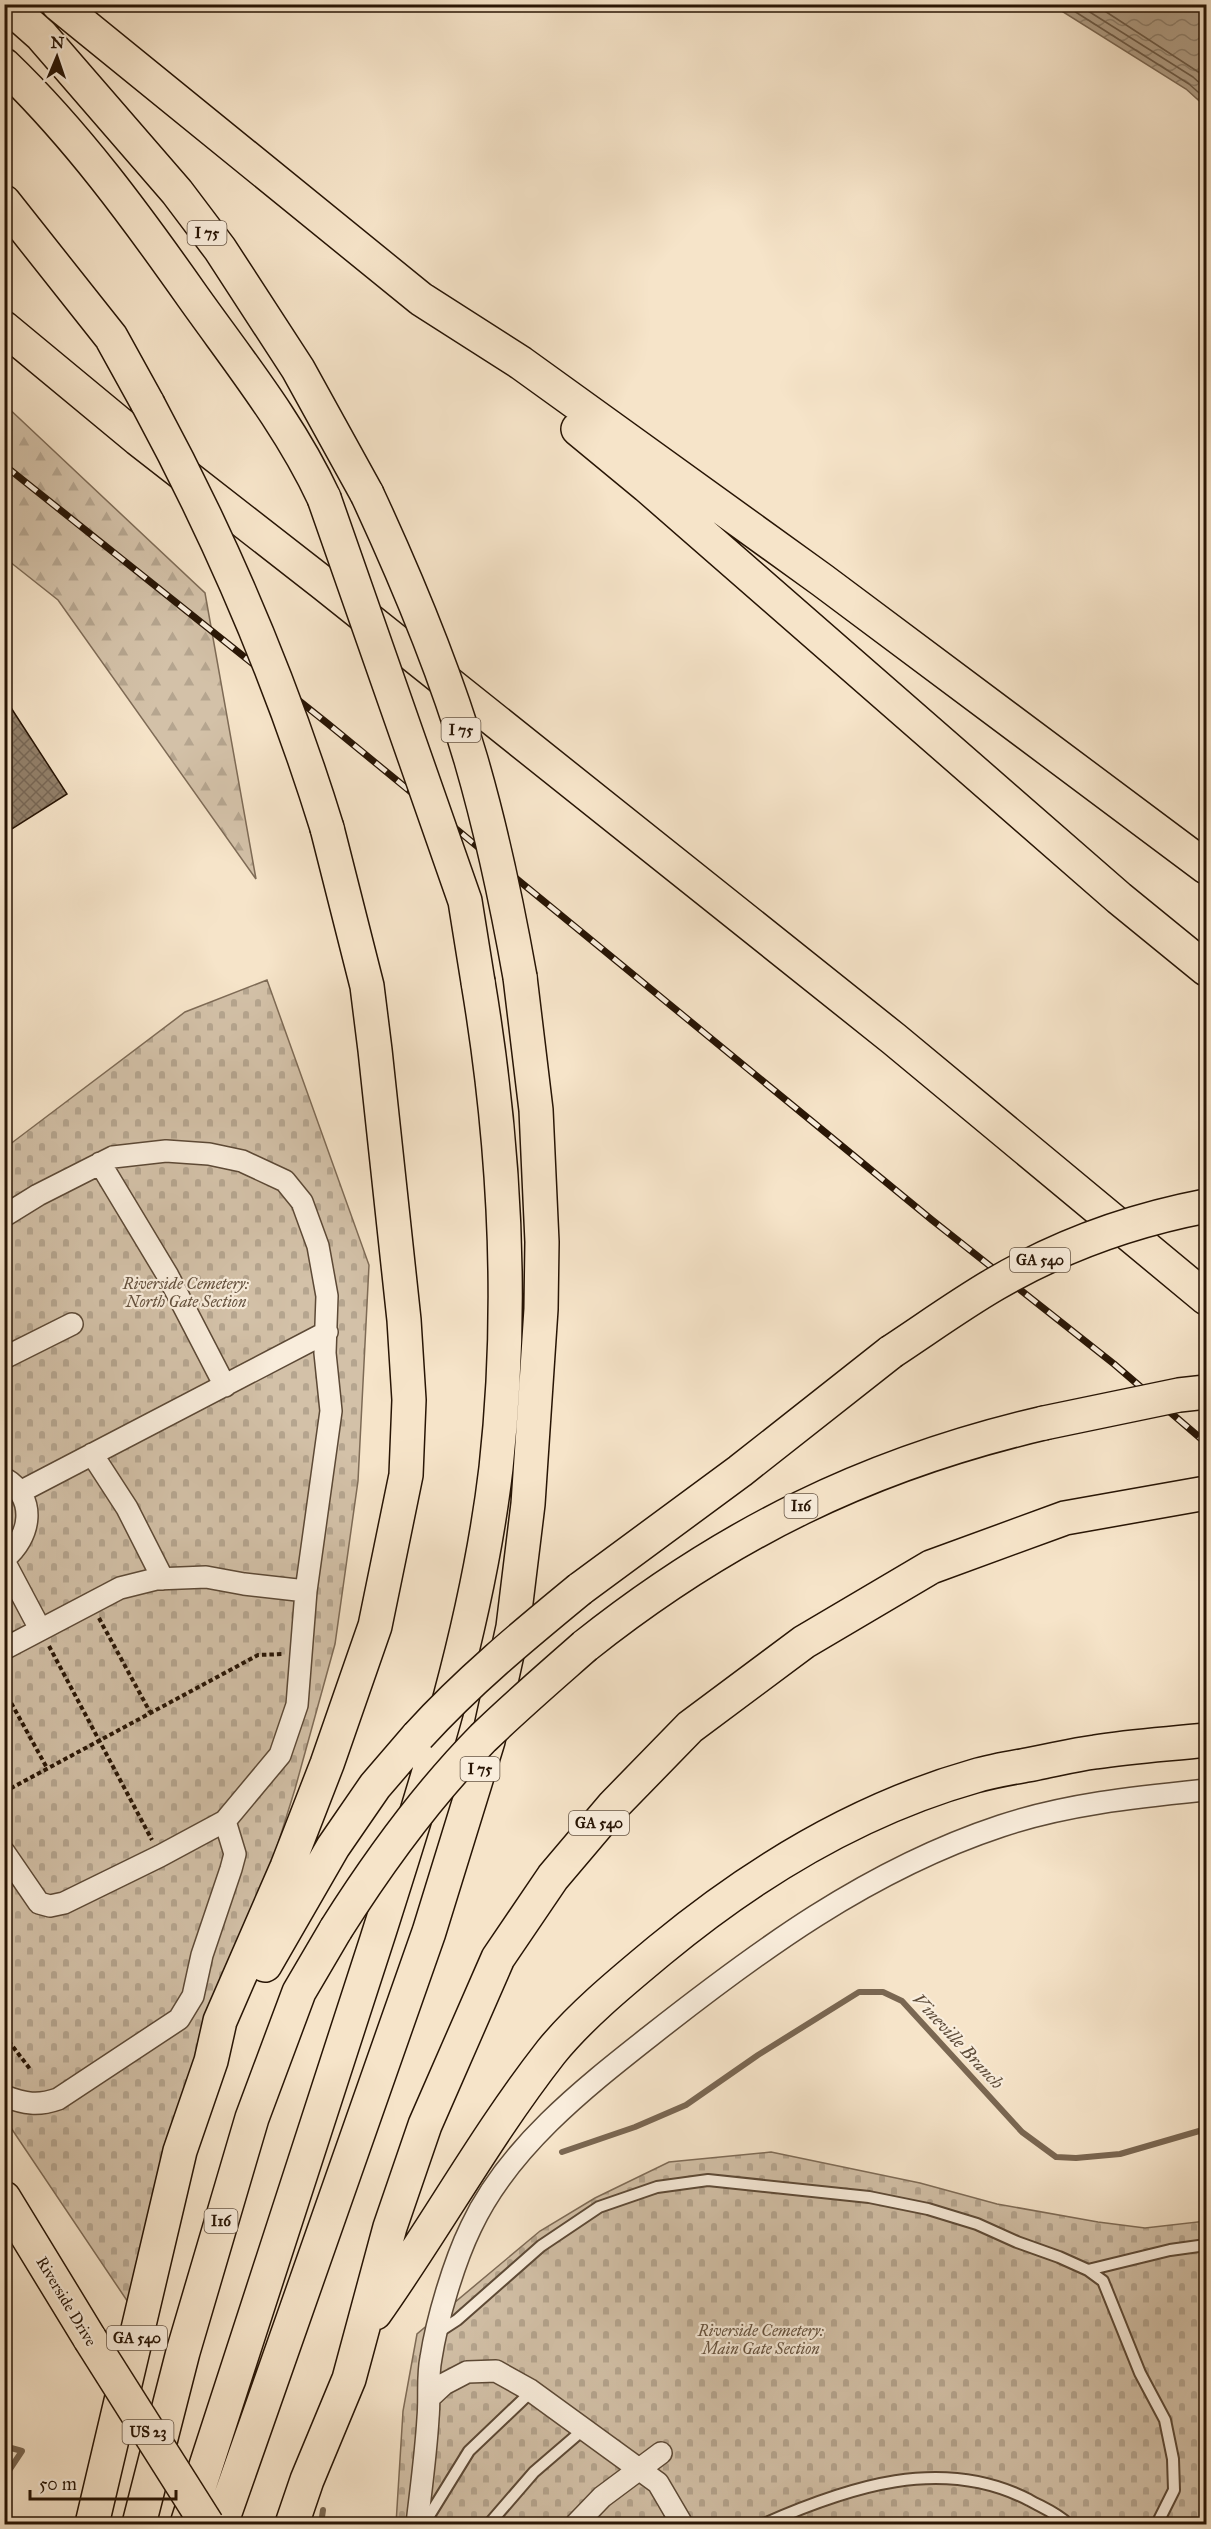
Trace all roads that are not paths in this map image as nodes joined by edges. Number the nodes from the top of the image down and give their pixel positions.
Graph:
1 (6, 4) edge
2 (58, 4) edge
3 (4, 65) edge
4 (4, 202) edge
5 (421, 299) junction
6 (4, 328) edge
7 (1206, 867) edge
8 (1206, 969) edge
9 (100, 1163) junction
10 (1206, 1206) edge
11 (4, 1216) edge
12 (1206, 1298) edge
13 (72, 1324) dead end
14 (327, 1332) junction
15 (4, 1358) edge
16 (225, 1386) junction
17 (1206, 1392) edge
18 (92, 1454) junction
19 (12, 1485) edge
20 (1206, 1493) edge
21 (4, 1560) edge
22 (163, 1579) junction
23 (306, 1591) junction
24 (40, 1629) junction
25 (4, 1649) edge
26 (1206, 1740) edge
27 (1206, 1790) edge
28 (225, 1821) junction
29 (4, 1852) edge
30 (212, 2061) junction
31 (4, 2096) edge
32 (4, 2198) edge
33 (1206, 2246) edge
34 (1088, 2270) junction
35 (364, 2329) junction
36 (437, 2334) junction
37 (532, 2391) junction
38 (429, 2398) junction
39 (584, 2429) junction
40 (661, 2453) dead end
41 (640, 2470) junction
42 (92, 2524) edge
43 (139, 2524) edge
44 (187, 2524) edge
45 (207, 2524) edge
46 (221, 2524) edge
47 (292, 2524) edge
48 (417, 2524) edge
49 (424, 2524) edge
50 (489, 2524) edge
51 (576, 2524) edge
52 (681, 2524) edge
53 (764, 2524) edge
54 (1068, 2524) edge
55 (1157, 2524) edge

1 - 46 main road, I 75, bridge
2 - 5 main road
3 - 44 main road, I 75, bridge
4 - 30 main road, bridge
5 - 7 main road
5 - 8 main road
6 - 12 main road
9 - 11 street
9 - 14 street
9 - 16 street
10 - 30 main road, GA 540, bridge
13 - 15 street
14 - 16 street
14 - 23 street
16 - 18 street
17 - 43 main road, I16, bridge
18 - 19 street
18 - 22 street
19 - 21 street
20 - 35 main road, GA 540
21 - 24 street
22 - 23 street
22 - 24 street
23 - 28 street
24 - 25 street
26 - 35 main road
27 - 36 street
28 - 29 street
28 - 31 street
30 - 42 main road, GA 540
32 - 45 main road, Riverside Drive / US 23, bridge
33 - 34 lane
34 - 36 lane
34 - 55 lane
35 - 47 main road, GA 540
36 - 38 street
37 - 38 street
37 - 39 street
37 - 49 lane
38 - 48 street
39 - 41 street
39 - 50 lane
40 - 41 street
41 - 51 street
41 - 52 street
53 - 54 lane

